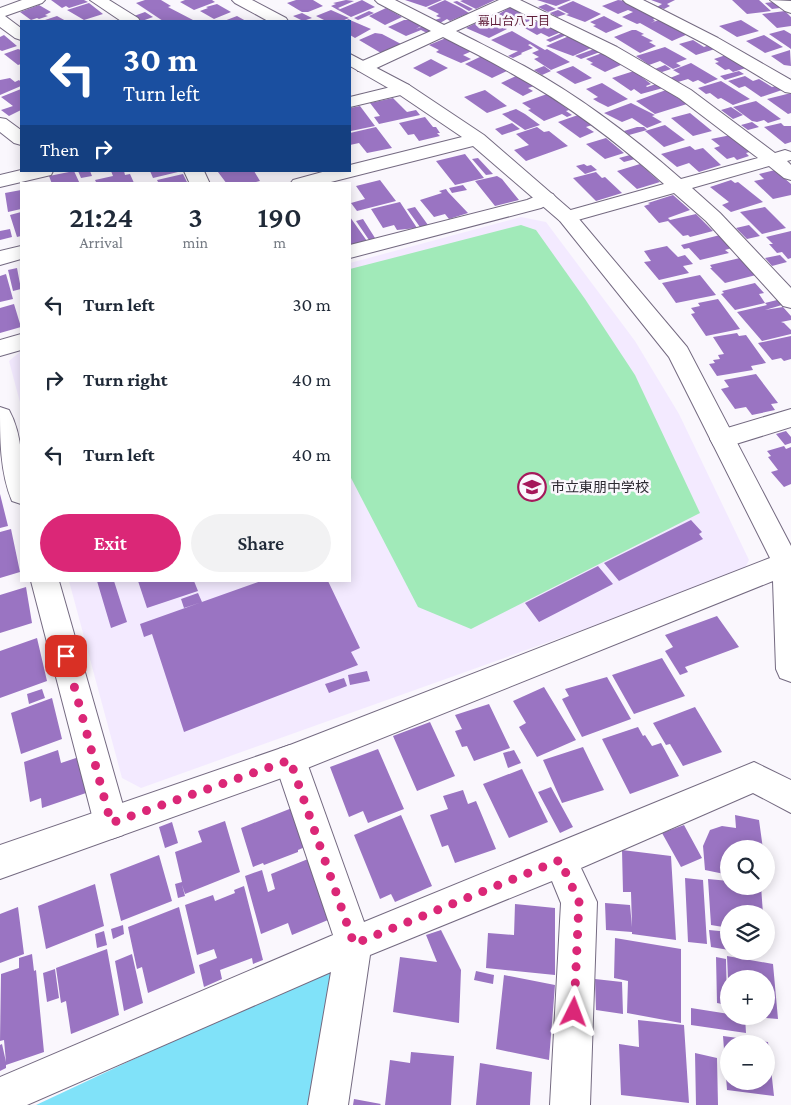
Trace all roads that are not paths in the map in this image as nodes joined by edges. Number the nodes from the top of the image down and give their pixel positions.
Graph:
1 (37, 0) edge
2 (98, 0) edge
3 (240, 0) edge
4 (383, 0) edge
5 (509, 0) edge
6 (631, 0) edge
7 (778, 0) edge
8 (791, 8) edge
9 (0, 13) edge
10 (0, 20) edge
11 (130, 20) edge
12 (278, 20) edge
13 (447, 31) junction
14 (20, 34) edge
15 (357, 63) edge
16 (791, 88) edge
17 (404, 90) junction
18 (351, 102) edge
19 (0, 122) edge
20 (20, 138) edge
21 (477, 139) junction
22 (782, 156) edge
23 (351, 171) edge
24 (40, 172) edge
25 (346, 172) edge
26 (791, 174) edge
27 (0, 181) edge
28 (308, 182) edge
29 (678, 185) junction
30 (546, 198) junction
31 (567, 216) junction
32 (20, 252) edge
33 (351, 252) edge
34 (0, 258) edge
35 (791, 301) edge
36 (20, 342) edge
37 (0, 348) edge
38 (0, 416) edge
39 (791, 418) edge
40 (723, 439) junction
41 (20, 490) edge
42 (789, 562) edge
43 (45, 582) edge
44 (791, 669) edge
45 (290, 760) junction
46 (791, 797) edge
47 (111, 823) junction
48 (560, 860) junction
49 (0, 862) edge
50 (354, 944) junction
51 (0, 1097) edge
52 (328, 1105) edge
53 (570, 1105) edge

1 - 9 street
2 - 11 street
3 - 12 street
4 - 13 street
5 - 13 street
5 - 22 street
6 - 16 street
7 - 8 street
10 - 14 street
13 - 15 street
13 - 29 street
15 - 17 street
17 - 18 street
17 - 21 street
19 - 20 street
21 - 23 street
21 - 30 street
22 - 26 street
22 - 29 street
24 - 27 street
25 - 28 street
29 - 31 street
29 - 35 street
30 - 31 street
30 - 33 street
31 - 40 street
32 - 34 street
36 - 37 street
38 - 41 street
39 - 40 street
40 - 42 street
42 - 44 street
42 - 45 street
43 - 47 street
45 - 47 street
45 - 50 street
46 - 48 street
47 - 49 street
48 - 50 street
48 - 53 street
50 - 51 street
50 - 52 street

